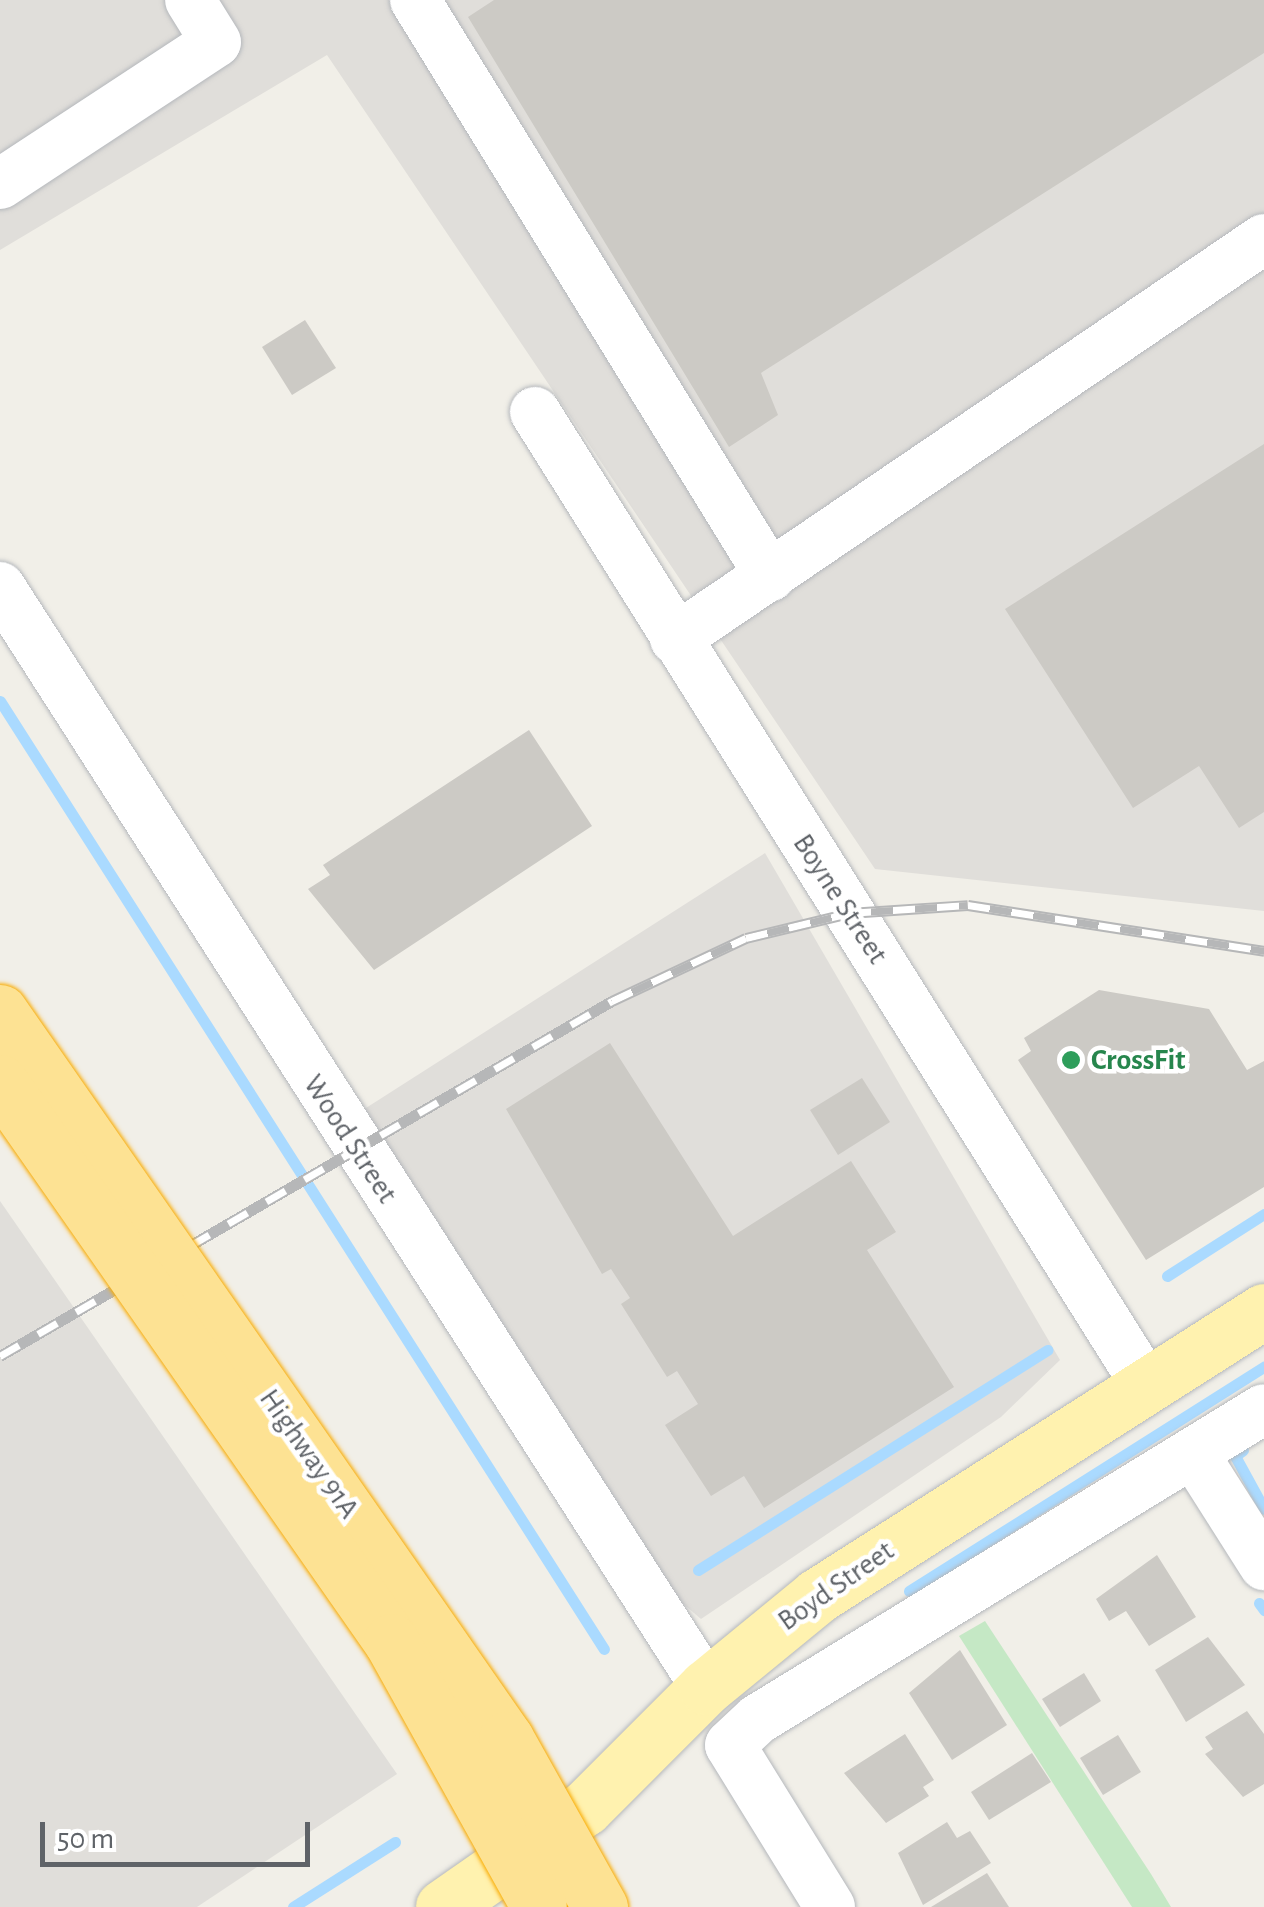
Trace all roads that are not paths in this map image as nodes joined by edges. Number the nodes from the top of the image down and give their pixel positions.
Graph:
1 (190, 0) edge
2 (415, 0) edge
3 (0, 184) edge
4 (1264, 240) edge
5 (535, 412) dead end
6 (770, 576) junction
7 (0, 588) edge
8 (675, 638) junction
9 (0, 1012) edge
10 (0, 1082) edge
11 (1264, 1311) edge
12 (1146, 1385) junction
13 (1264, 1409) edge
14 (1193, 1452) junction
15 (1264, 1565) edge
16 (706, 1687) junction
17 (443, 1907) edge
18 (539, 1907) edge
19 (600, 1907) edge
20 (830, 1907) edge

1 - 3 street
2 - 6 street
4 - 6 street
5 - 8 street, Boyne Street
6 - 8 street
7 - 16 street, Wood Street
8 - 12 street, Boyne Street
9 - 19 highway, Highway 91A, bridge
10 - 18 highway, Highway 91A, bridge
11 - 12 main road, Boyd Street
12 - 16 main road, Boyd Street
13 - 14 street
14 - 15 street
14 - 20 street
16 - 17 main road, Boyd Street

